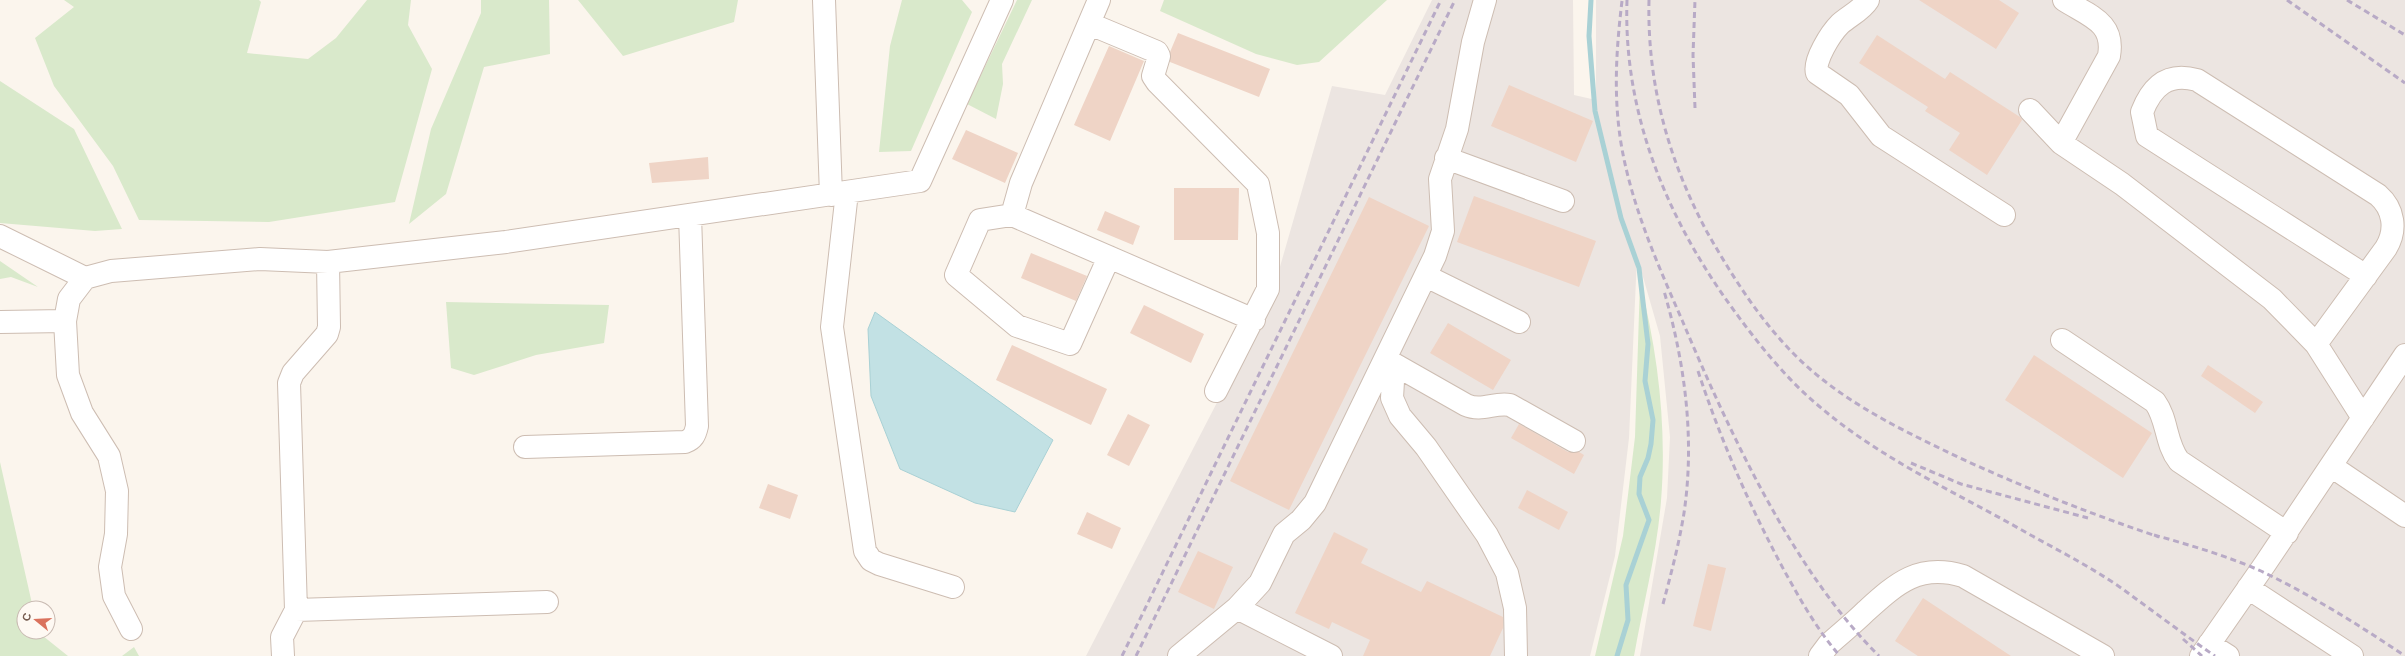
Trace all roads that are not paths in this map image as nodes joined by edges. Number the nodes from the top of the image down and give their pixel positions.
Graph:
1 (824, 0) edge
2 (1002, 0) edge
3 (1099, 0) edge
4 (1485, 0) edge
5 (1868, 0) edge
6 (2064, 0) edge
7 (1090, 24) junction
8 (2030, 110) dead end
9 (2061, 143) junction
10 (1446, 158) junction
11 (839, 193) junction
12 (1563, 201) dead end
13 (690, 215) junction
14 (1012, 215) junction
15 (2004, 215) dead end
16 (0, 236) edge
17 (1110, 257) junction
18 (328, 262) junction
19 (1426, 276) junction
20 (2366, 276) junction
21 (85, 278) junction
22 (1254, 320) junction
23 (65, 321) junction
24 (0, 322) edge
25 (1519, 322) dead end
26 (2062, 340) dead end
27 (2316, 344) junction
28 (2405, 355) edge
29 (1390, 361) junction
30 (1216, 391) dead end
31 (2363, 418) junction
32 (1574, 441) dead end
33 (526, 447) dead end
34 (2331, 466) junction
35 (2405, 516) edge
36 (2287, 532) junction
37 (953, 587) dead end
38 (2248, 588) junction
39 (547, 602) dead end
40 (1237, 608) junction
41 (296, 610) junction
42 (131, 629) dead end
43 (2205, 650) edge
44 (283, 656) edge
45 (1179, 656) edge
46 (1331, 656) edge
47 (1516, 656) edge
48 (1820, 656) edge
49 (2103, 656) edge
50 (2228, 656) edge
51 (2352, 656) edge

1 - 11 street
2 - 11 street
3 - 7 street
4 - 10 street
5 - 15 street
6 - 9 street
7 - 14 street
7 - 22 street
8 - 9 street
9 - 27 street
10 - 12 street
10 - 19 street
11 - 13 street
11 - 37 street
13 - 18 street
13 - 33 street
14 - 17 street
14 - 17 street
16 - 21 street
17 - 22 street
18 - 21 street
18 - 41 street
19 - 25 street
19 - 29 street
20 - 20 street
20 - 27 street
21 - 23 street
22 - 30 street
23 - 24 street
23 - 42 street
26 - 36 street
27 - 31 street
28 - 31 street
29 - 32 street
29 - 40 street
29 - 47 street
31 - 34 street
34 - 35 street
34 - 36 street
36 - 38 street
38 - 43 street
38 - 51 street
39 - 41 street
40 - 45 street
40 - 46 street
41 - 44 street
43 - 50 street
48 - 49 street

